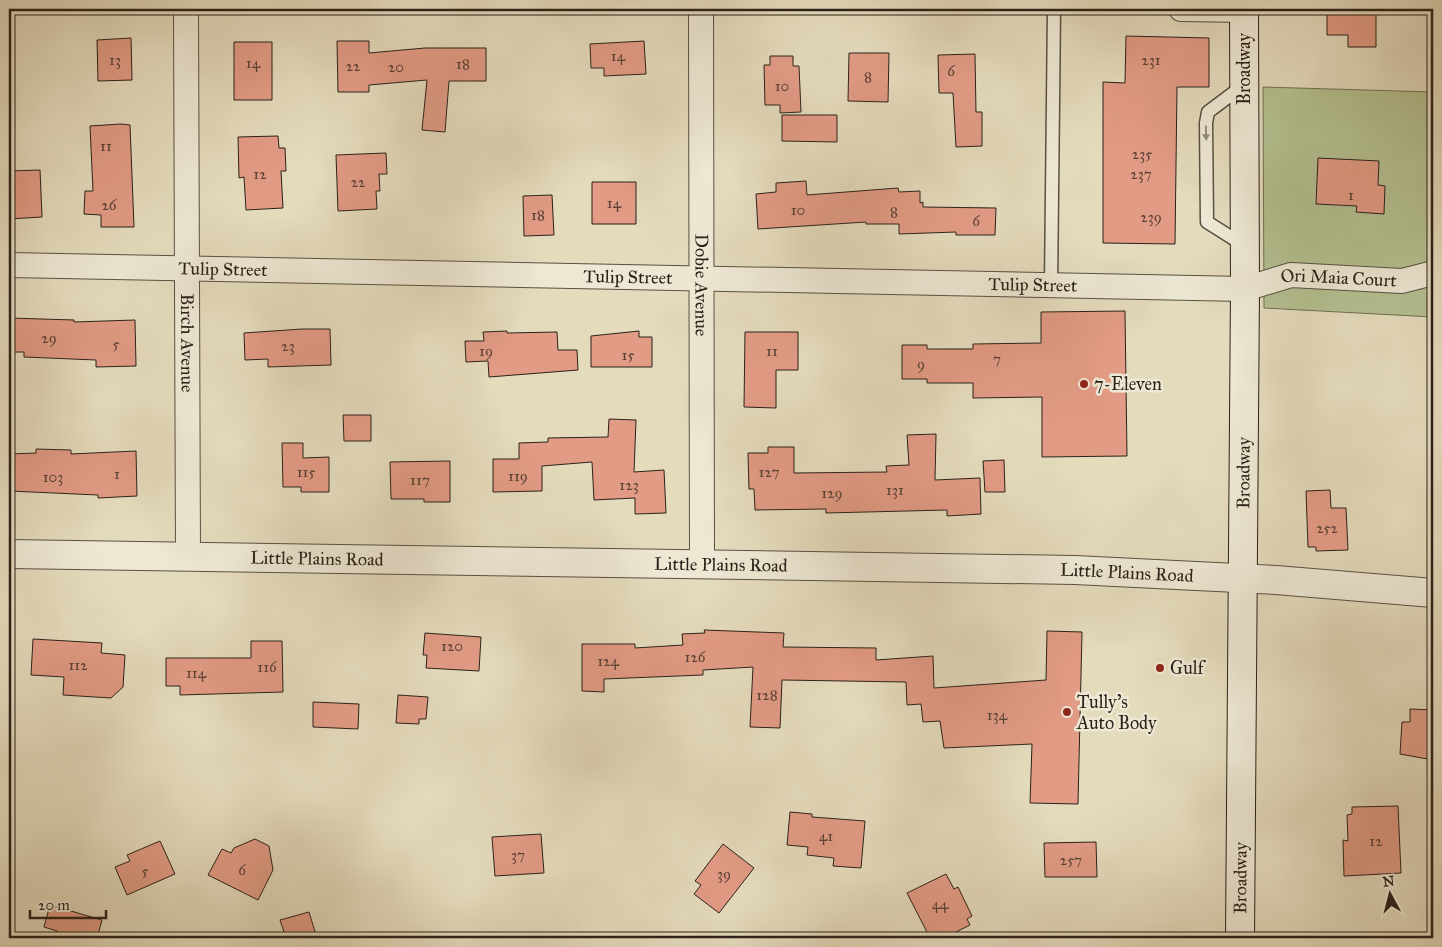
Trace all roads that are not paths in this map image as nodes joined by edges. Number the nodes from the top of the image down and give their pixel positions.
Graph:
1 (186, 9) edge
2 (701, 9) edge
3 (1054, 9) edge
4 (1181, 9) edge
5 (1244, 9) edge
6 (1244, 85) junction
7 (1245, 246) junction
8 (9, 265) edge
9 (186, 268) junction
10 (1433, 272) edge
11 (702, 278) junction
12 (1051, 285) junction
13 (1245, 289) junction
14 (9, 554) edge
15 (188, 556) junction
16 (702, 563) junction
17 (1243, 579) junction
18 (1433, 593) edge
19 (1240, 938) edge

1 - 9 street, Birch Avenue
2 - 11 street, Dobie Avenue
3 - 12 lane
4 - 5 street
5 - 6 street, Broadway
6 - 7 street, Broadway
6 -> 7 lane
7 - 13 street, Broadway
8 - 9 street, Tulip Street
9 - 11 street, Tulip Street
9 - 15 street, Birch Avenue
10 - 13 street, Ori Maia Court
11 - 12 street, Tulip Street
11 - 16 street, Dobie Avenue
12 - 13 street, Tulip Street
13 - 17 street, Broadway
14 - 15 street, Little Plains Road
15 - 16 street, Little Plains Road
16 - 17 street, Little Plains Road
17 - 18 street, Little Plains Road
17 - 19 street, Broadway

